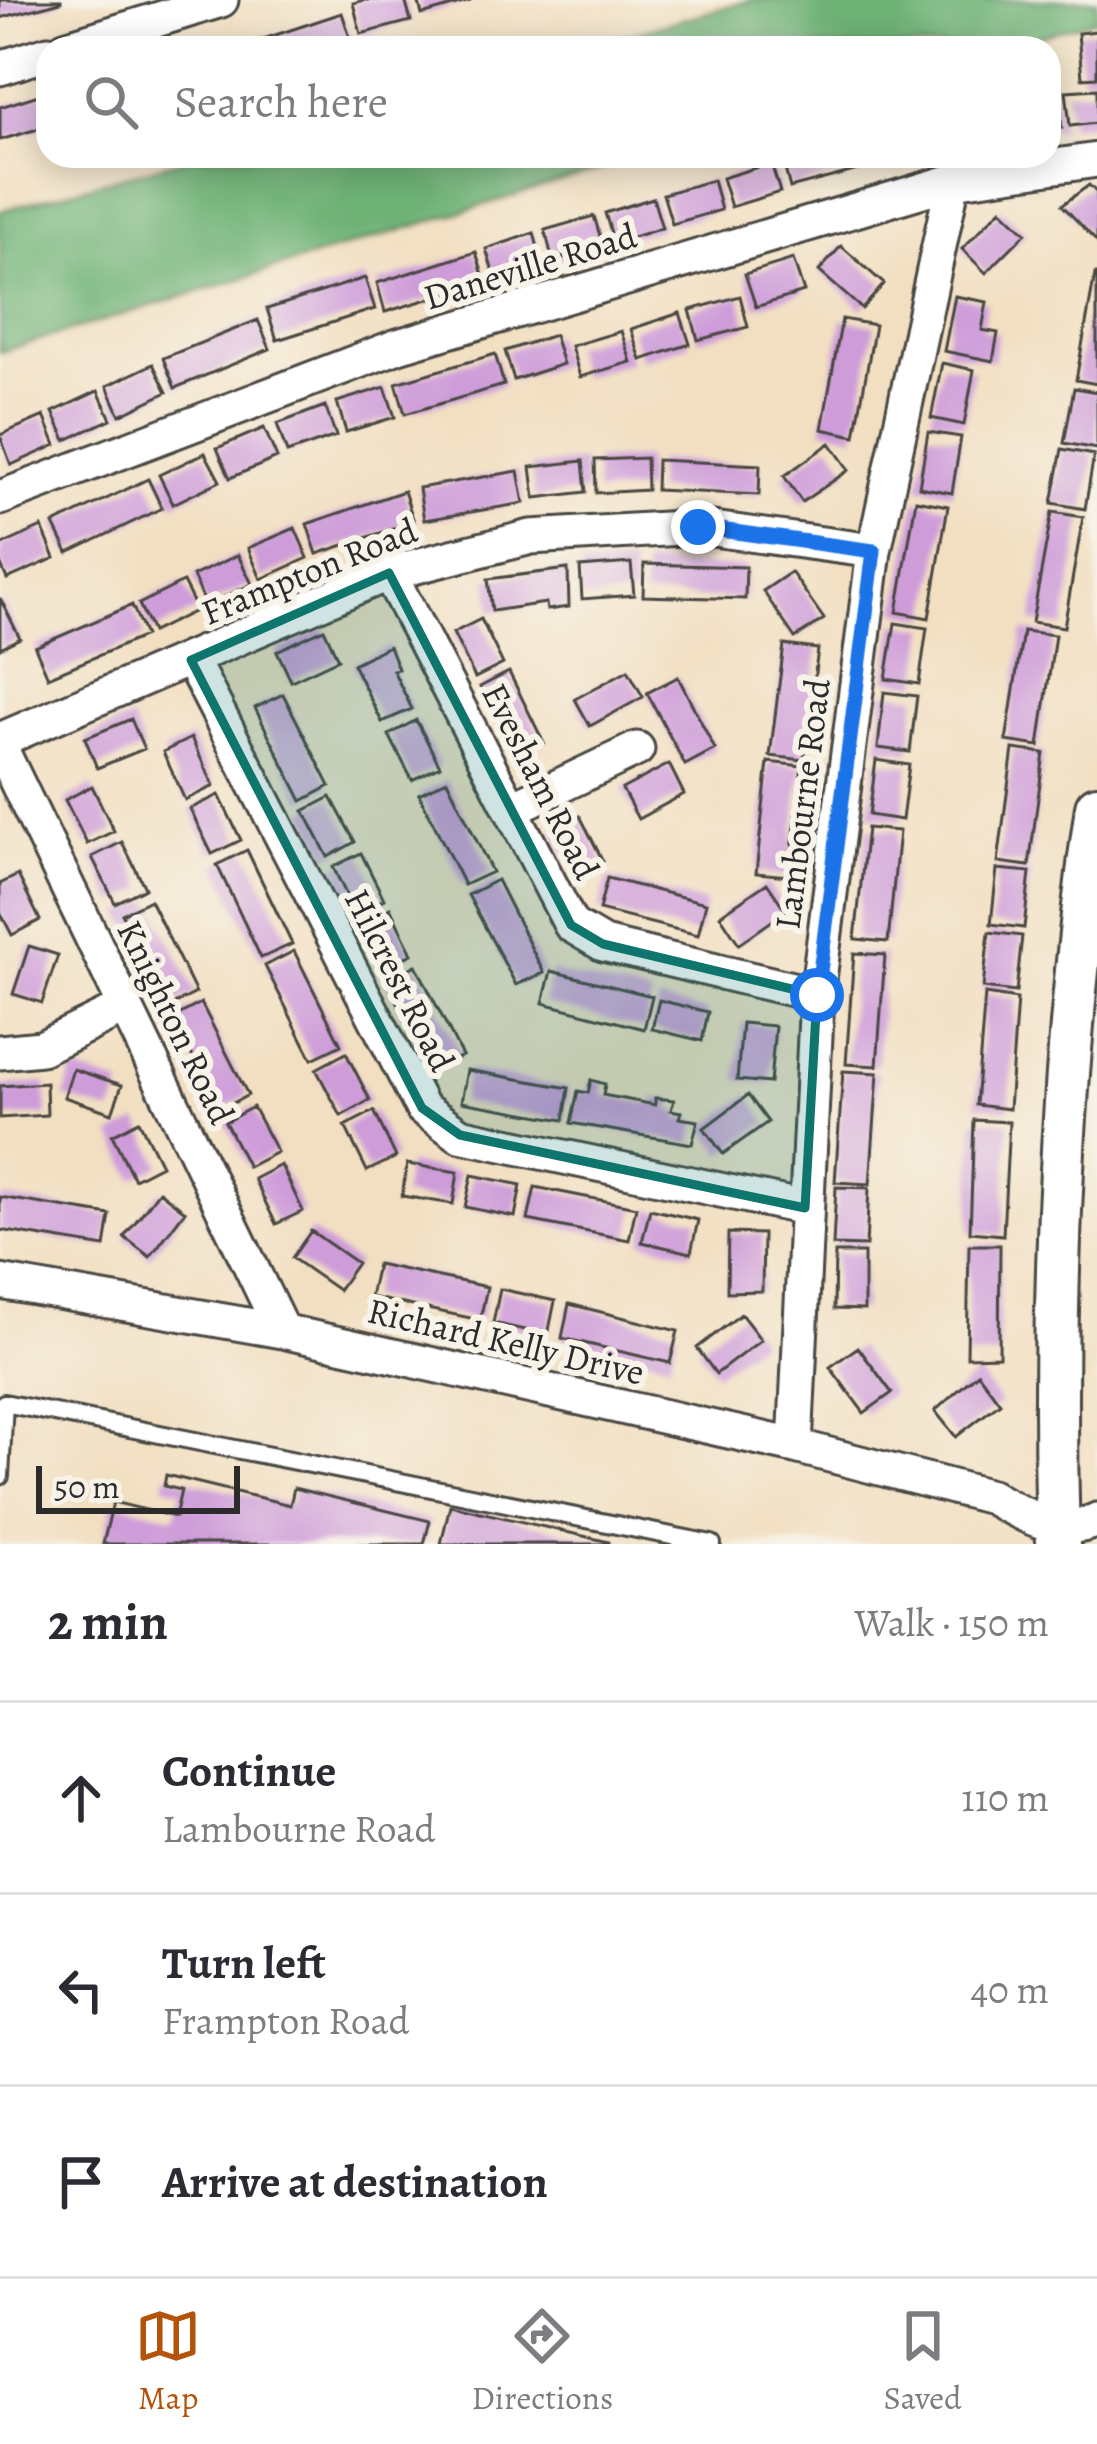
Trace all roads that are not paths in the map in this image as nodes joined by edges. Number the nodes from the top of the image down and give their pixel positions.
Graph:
1 (220, 0) edge
2 (104, 36) edge
3 (36, 57) edge
4 (0, 68) edge
5 (1097, 160) edge
6 (1061, 165) edge
7 (1042, 168) edge
8 (953, 181) junction
9 (0, 498) edge
10 (874, 551) junction
11 (389, 573) junction
12 (191, 660) junction
13 (0, 744) edge
14 (637, 749) dead end
15 (1097, 807) edge
16 (511, 809) junction
17 (817, 995) junction
18 (125, 1007) junction
19 (0, 1052) edge
20 (806, 1208) junction
21 (0, 1282) edge
22 (282, 1331) junction
23 (795, 1446) junction
24 (0, 1476) edge
25 (1067, 1518) edge
26 (712, 1544) edge

1 - 2 street
3 - 4 street
5 - 6 street, Daneville Road
7 - 8 street, Daneville Road
8 - 9 street, Daneville Road
8 - 10 street, Lambourne Road
10 - 11 street, Frampton Road
10 - 17 street, Lambourne Road
11 - 12 street, Frampton Road
11 - 16 street, Evesham Road
12 - 13 street, Frampton Road
12 - 20 street, Hilcrest Road
13 - 18 street, Knighton Road
14 - 16 street
15 - 25 street
16 - 17 street, Evesham Road
17 - 20 street, Lambourne Road
18 - 19 street
18 - 22 street, Knighton Road
20 - 23 street, Lambourne Road
21 - 22 street, Richard Kelly Drive
22 - 23 street, Richard Kelly Drive
23 - 25 street, Richard Kelly Drive
24 - 26 lane

